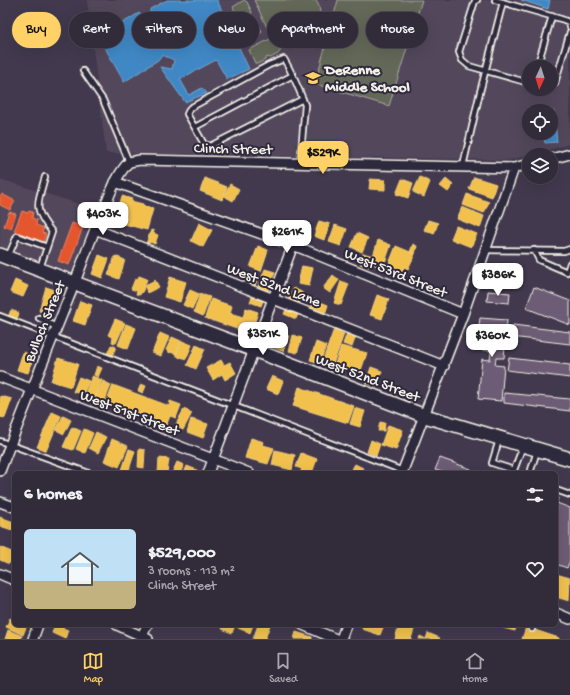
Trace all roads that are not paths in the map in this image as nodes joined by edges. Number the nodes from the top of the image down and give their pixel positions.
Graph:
1 (477, 0) edge
2 (495, 0) edge
3 (503, 2) junction
4 (552, 16) junction
5 (570, 27) edge
6 (570, 32) edge
7 (539, 60) edge
8 (486, 70) junction
9 (83, 71) dead end
10 (558, 73) edge
11 (293, 75) junction
12 (522, 81) edge
13 (303, 99) junction
14 (195, 128) junction
15 (570, 154) edge
16 (558, 157) edge
17 (129, 162) junction
18 (300, 164) junction
19 (463, 166) junction
20 (522, 166) edge
21 (514, 168) junction
22 (45, 177) dead end
23 (115, 182) junction
24 (94, 229) junction
25 (293, 245) junction
26 (47, 247) junction
27 (570, 249) edge
28 (485, 250) junction
29 (534, 250) junction
30 (4, 256) edge
31 (570, 263) edge
32 (39, 270) junction
33 (568, 272) edge
34 (74, 283) junction
35 (273, 299) junction
36 (463, 314) junction
37 (0, 316) edge
38 (39, 318) dead end
39 (56, 327) junction
40 (53, 336) junction
41 (254, 350) junction
42 (444, 366) junction
43 (0, 377) edge
44 (31, 389) junction
45 (233, 406) junction
46 (425, 416) junction
47 (500, 439) junction
48 (0, 441) edge
49 (10, 445) junction
50 (523, 445) junction
51 (538, 449) junction
52 (213, 459) junction
53 (570, 459) edge
54 (0, 471) edge
55 (83, 471) edge
56 (209, 471) edge
57 (245, 471) edge
58 (400, 471) edge
59 (403, 471) edge
60 (531, 471) edge
61 (558, 491) edge
62 (570, 495) edge
63 (0, 502) edge
64 (12, 506) edge
65 (0, 574) edge
66 (12, 579) edge
67 (558, 614) edge
68 (570, 619) edge
69 (37, 627) edge
70 (121, 627) edge
71 (147, 627) edge
72 (308, 627) edge
73 (345, 627) edge
74 (144, 638) edge
75 (33, 639) edge
76 (336, 639) edge
77 (341, 639) edge

1 - 8 lane
2 - 3 lane
3 - 4 lane
3 - 8 lane
4 - 5 lane
4 - 7 lane
6 - 10 lane
8 - 12 lane
8 - 19 lane
9 - 17 lane
11 - 13 lane
11 - 14 lane
11 - 14 lane
13 - 14 lane
13 - 18 lane
15 - 16 street
17 - 18 street, Clinch Street
17 - 23 street
18 - 19 street, Clinch Street
19 - 21 street, Clinch Street
20 - 21 street, Clinch Street
21 - 28 street
22 - 26 lane
23 - 24 street, Bulloch Street
23 - 25 street, West 53rd Street
24 - 34 street, Bulloch Street
24 - 35 street, West 52nd Lane
25 - 35 street
25 - 36 street, West 53rd Street
26 - 30 lane
26 - 32 lane
27 - 29 lane
28 - 29 lane
28 - 36 street
29 - 33 lane
30 - 32 main road, West 52nd Street
31 - 33 lane
32 - 34 main road, West 52nd Street
34 - 39 street, Bulloch Street
34 - 41 main road, West 52nd Street
35 - 41 street
35 - 42 street, West 52nd Lane
36 - 42 street
37 - 40 lane
38 - 39 lane
39 - 40 street, Bulloch Street
40 - 44 street, Bulloch Street
40 - 45 lane
41 - 45 street
41 - 46 main road, West 52nd Street
42 - 46 street
43 - 44 street, West 51st Street
44 - 49 street, Bulloch Street
44 - 52 street, West 51st Street
45 - 52 street
45 - 58 lane
46 - 47 main road, West 52nd Street
46 - 59 street
47 - 50 main road, West 52nd Street
47 - 50 lane
48 - 49 lane
49 - 54 street, Bulloch Street
49 - 55 lane
50 - 51 main road, West 52nd Street
51 - 53 main road, West 52nd Street
51 - 60 lane
52 - 56 street
52 - 57 street, West 51st Street
61 - 62 lane
63 - 64 street
65 - 66 street
67 - 68 street
69 - 75 street
70 - 74 street
71 - 74 street
72 - 76 street
73 - 77 street

